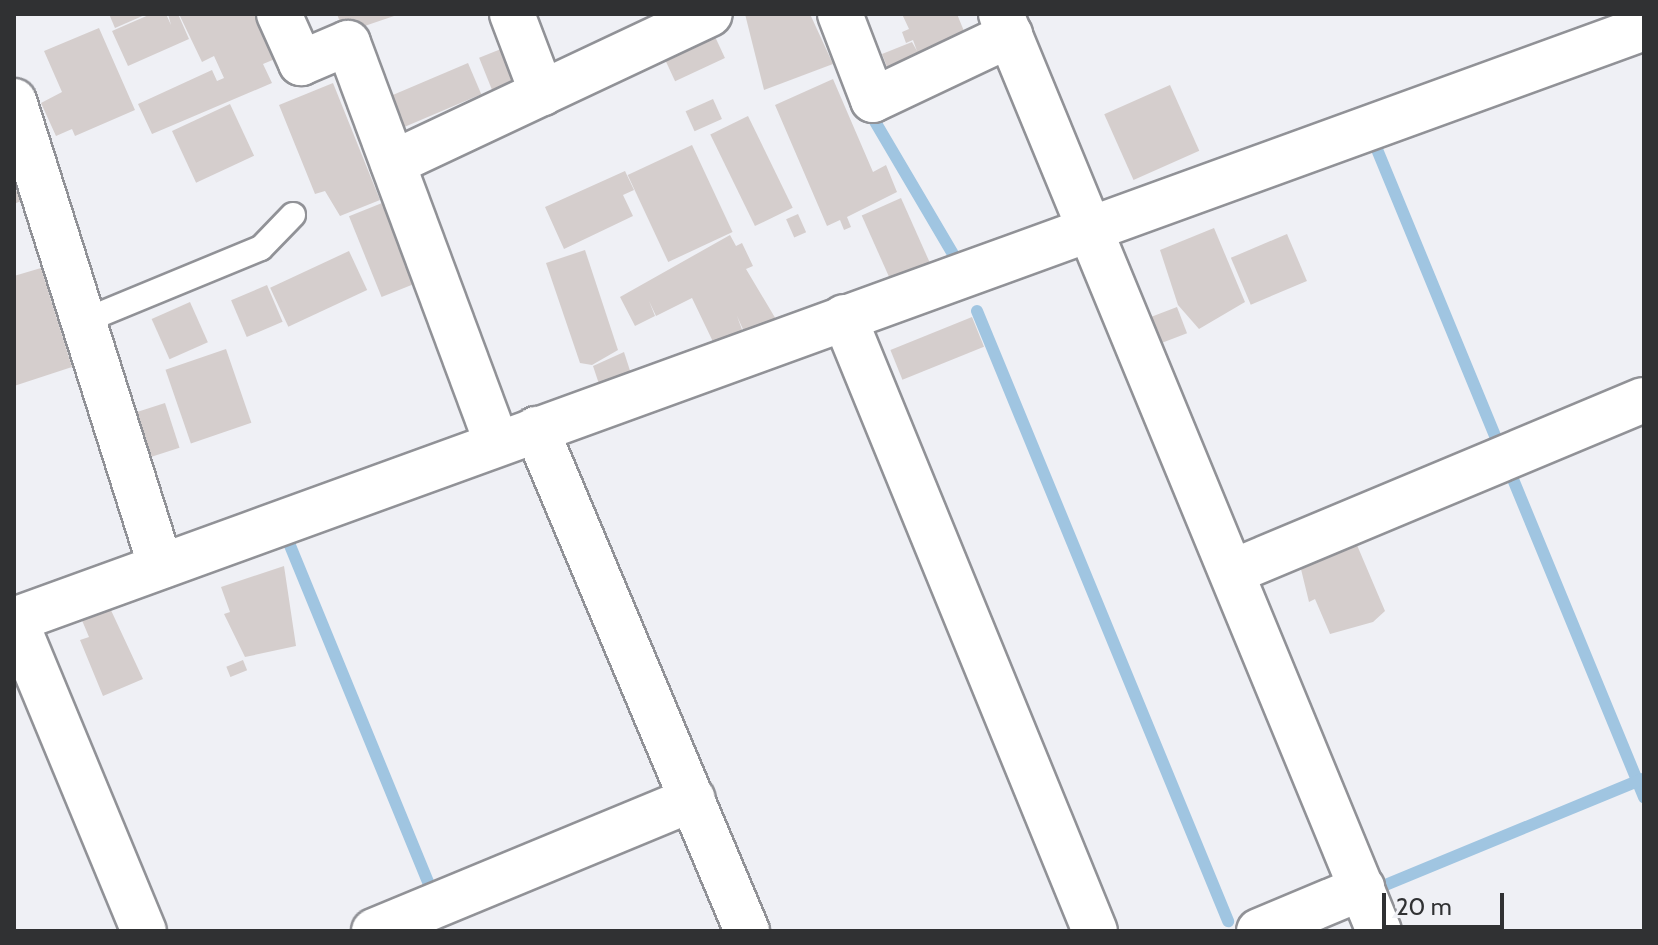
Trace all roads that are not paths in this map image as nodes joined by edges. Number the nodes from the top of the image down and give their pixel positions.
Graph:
1 (279, 14) edge
2 (512, 14) edge
3 (710, 14) edge
4 (840, 14) edge
5 (1005, 24) edge
6 (1642, 26) edge
7 (542, 93) junction
8 (14, 101) edge
9 (393, 163) junction
10 (293, 215) dead end
11 (1089, 227) junction
12 (844, 317) junction
13 (84, 321) junction
14 (1644, 400) edge
15 (517, 436) junction
16 (161, 566) junction
17 (1232, 572) junction
18 (14, 620) edge
19 (693, 799) junction
20 (1362, 888) junction
21 (144, 931) edge
22 (374, 931) edge
23 (747, 931) edge
24 (1095, 931) edge
25 (1259, 931) edge
26 (1379, 931) edge

1 - 9 street
2 - 7 street
3 - 7 street
4 - 5 street
5 - 11 street
6 - 11 street
7 - 9 street
8 - 13 street
9 - 15 street
10 - 13 lane
11 - 12 street
11 - 17 street
12 - 15 street
12 - 24 street
13 - 16 street
14 - 17 street
15 - 16 street
15 - 19 street
16 - 18 street
17 - 20 street
18 - 21 street
19 - 22 street
19 - 23 street
20 - 25 street
20 - 26 street

